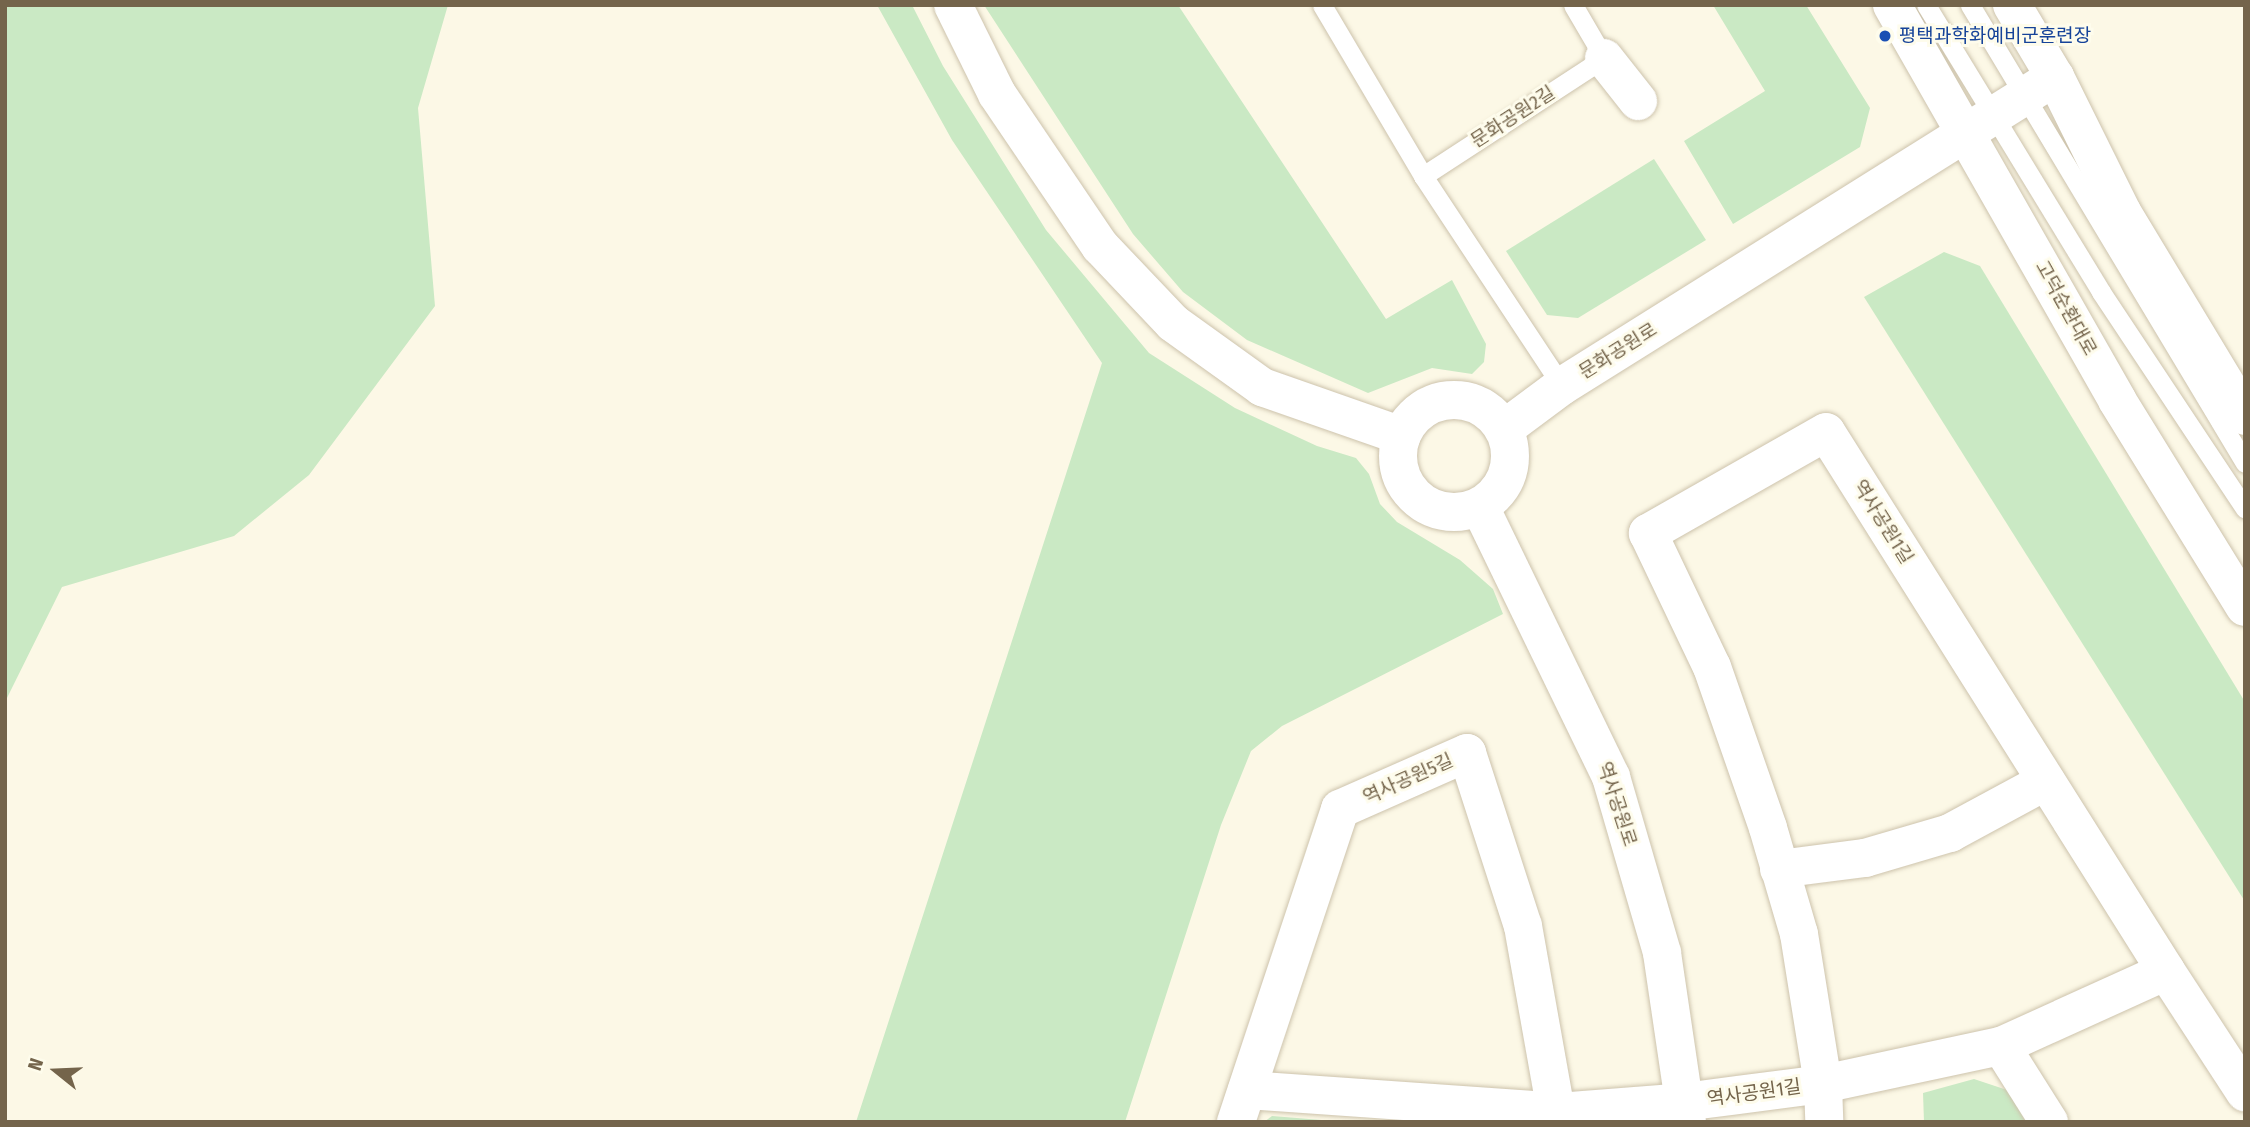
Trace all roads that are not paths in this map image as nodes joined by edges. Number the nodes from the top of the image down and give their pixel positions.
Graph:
1 (953, 5) edge
2 (1322, 5) edge
3 (1573, 5) edge
4 (1892, 5) edge
5 (1926, 5) edge
6 (1970, 5) edge
7 (2012, 5) edge
8 (1604, 58) junction
9 (2041, 86) junction
10 (1638, 101) dead end
11 (1981, 124) junction
12 (1423, 176) junction
13 (1562, 386) junction
14 (2245, 416) edge
15 (1504, 429) junction
16 (1402, 436) junction
17 (2245, 463) edge
18 (1480, 507) junction
19 (2245, 509) edge
20 (2245, 607) edge
21 (2046, 781) junction
22 (1779, 869) junction
23 (2166, 971) junction
24 (2001, 1046) junction
25 (1824, 1084) junction
26 (2245, 1092) edge
27 (1241, 1106) edge
28 (1686, 1112) edge
29 (1558, 1117) edge
30 (1824, 1122) edge
31 (2049, 1122) edge

1 - 16 street
2 - 12 lane, 문화공원로
3 - 8 lane
4 - 11 street, 고덕순환대로
5 - 11 lane
6 - 9 lane
7 - 9 street
8 - 10 street
8 - 12 lane, 문화공원2길
9 - 11 street, 문화공원로
9 - 14 street
9 - 17 lane
11 - 13 street, 문화공원로
11 - 19 lane
11 - 20 street, 고덕순환대로
12 - 13 lane, 문화공원로
13 - 15 street
15 - 16 street
15 - 18 street
16 - 18 street
18 - 28 street, 역사공원로
21 - 22 street
21 - 22 street, 역사공원1길
21 - 23 street, 역사공원1길
22 - 25 street, 역사공원1길
23 - 24 street, 역사공원1길
23 - 26 street
24 - 25 street, 역사공원1길
24 - 31 street
25 - 28 street, 역사공원1길
25 - 30 street
27 - 29 street, 역사공원1길
27 - 29 street, 역사공원5길
28 - 29 street, 역사공원1길

